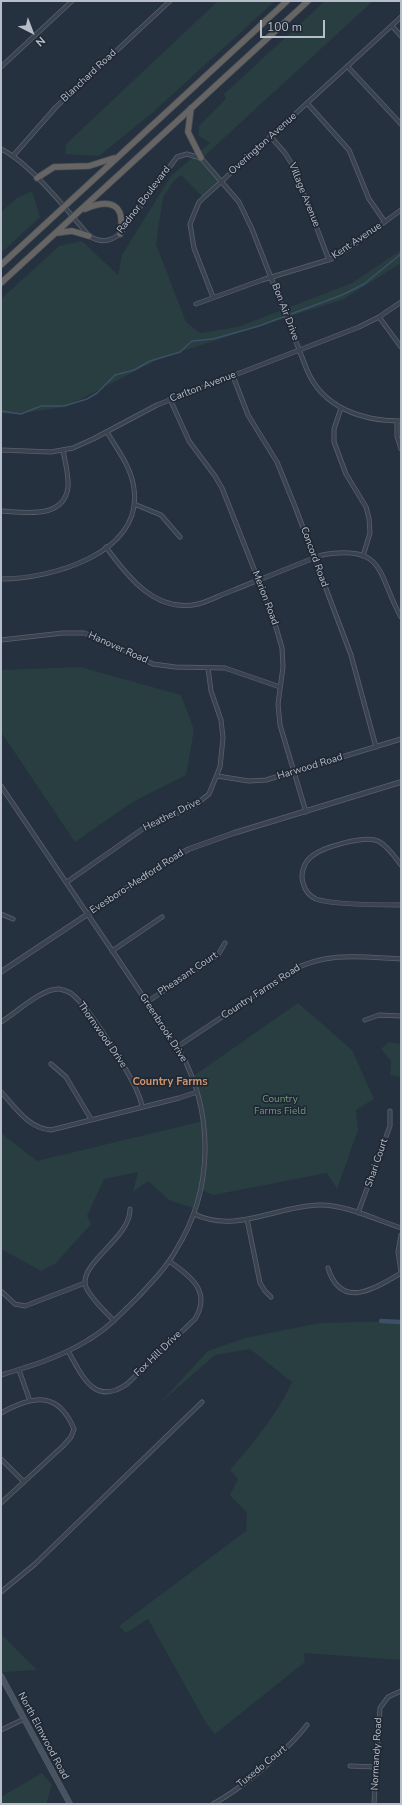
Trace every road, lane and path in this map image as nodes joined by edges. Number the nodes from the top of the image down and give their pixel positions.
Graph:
1 (72, 1) edge
2 (170, 1) edge
3 (287, 1) edge
4 (308, 1) edge
5 (401, 17) edge
6 (392, 26) junction
7 (401, 36) edge
8 (1, 67) edge
9 (348, 67) junction
10 (307, 103) junction
11 (191, 108) junction
12 (401, 124) edge
13 (270, 136) junction
14 (1, 149) edge
15 (119, 155) junction
16 (13, 156) junction
17 (201, 158) junction
18 (37, 178) junction
19 (222, 181) junction
20 (64, 206) junction
21 (401, 210) edge
22 (79, 211) junction
23 (73, 217) junction
24 (385, 222) junction
25 (55, 233) junction
26 (120, 234) junction
27 (89, 236) junction
28 (328, 260) junction
29 (1, 265) edge
30 (271, 277) junction
31 (1, 283) edge
32 (213, 297) junction
33 (401, 302) edge
34 (196, 304) dead end
35 (380, 316) junction
36 (401, 347) edge
37 (300, 350) junction
38 (233, 376) junction
39 (170, 399) junction
40 (341, 408) junction
41 (399, 421) edge
42 (107, 432) junction
43 (401, 448) edge
44 (1, 450) edge
45 (63, 450) junction
46 (134, 504) junction
47 (1, 511) edge
48 (180, 537) dead end
49 (106, 547) junction
50 (362, 556) junction
51 (314, 558) junction
52 (1, 579) edge
53 (258, 580) junction
54 (401, 617) edge
55 (1, 640) edge
56 (208, 668) junction
57 (280, 687) junction
58 (401, 739) edge
59 (376, 746) junction
60 (294, 772) junction
61 (217, 776) junction
62 (401, 782) edge
63 (1, 786) edge
64 (306, 812) junction
65 (401, 866) edge
66 (66, 882) junction
67 (401, 905) edge
68 (1, 914) edge
69 (88, 914) junction
70 (162, 917) dead end
71 (13, 919) dead end
72 (225, 943) dead end
73 (112, 951) junction
74 (401, 959) edge
75 (1, 972) edge
76 (147, 1002) junction
77 (401, 1016) edge
78 (365, 1020) dead end
79 (1, 1022) edge
80 (177, 1047) junction
81 (51, 1064) dead end
82 (1, 1092) edge
83 (197, 1092) junction
84 (142, 1107) junction
85 (390, 1111) dead end
86 (91, 1120) junction
87 (130, 1209) dead end
88 (358, 1213) junction
89 (194, 1214) junction
90 (247, 1219) junction
91 (401, 1228) edge
92 (401, 1235) edge
93 (170, 1260) junction
94 (328, 1268) dead end
95 (401, 1272) edge
96 (85, 1283) junction
97 (1, 1291) edge
98 (271, 1297) dead end
99 (114, 1321) junction
100 (68, 1352) junction
101 (19, 1370) junction
102 (1, 1376) edge
103 (30, 1401) junction
104 (202, 1402) dead end
105 (1, 1413) edge
106 (1, 1459) edge
107 (24, 1482) junction
108 (1, 1503) edge
109 (1, 1586) edge
110 (6, 1586) junction
111 (1, 1592) edge
112 (1, 1676) edge
113 (401, 1691) edge
114 (24, 1719) junction
115 (307, 1725) dead end
116 (1, 1730) edge
117 (350, 1766) dead end
118 (376, 1767) junction
119 (70, 1804) edge
120 (212, 1804) edge
121 (374, 1804) edge

1 - 8 street
2 - 16 street, Blanchard Road
3 - 15 highway
4 - 11 highway
5 - 6 street, Overington Avenue
6 - 7 street
6 - 9 street, Overington Avenue
9 - 10 street, Overington Avenue
9 - 12 street
10 - 13 street, Overington Avenue
10 - 24 street
11 - 17 highway
11 - 22 highway
13 - 19 street, Overington Avenue
13 - 28 street, Village Avenue
14 - 16 street
15 - 18 highway
15 - 20 highway
16 - 18 street
17 - 19 street, Bon Air Drive
17 - 26 street, Radnor Boulevard
18 - 20 street
19 - 30 street, Bon Air Drive
19 - 32 street, Overington Avenue
20 - 23 street
20 - 29 highway
21 - 24 street, Kent Avenue
22 - 23 highway
22 - 26 highway
23 - 25 highway
23 - 27 street
24 - 28 street, Kent Avenue
25 - 27 highway
25 - 31 highway
26 - 27 street, Radnor Boulevard
28 - 30 street, Kent Avenue
30 - 32 street, Kent Avenue
30 - 37 street, Bon Air Drive
32 - 34 street, Kent Avenue
33 - 35 street, Carlton Avenue
35 - 36 street
35 - 37 street, Carlton Avenue
37 - 38 street, Carlton Avenue
37 - 40 street, Bon Air Drive
38 - 39 street, Carlton Avenue
38 - 51 street, Concord Road
39 - 42 street, Carlton Avenue
39 - 53 street, Merion Road
40 - 41 street, Bon Air Drive
40 - 50 street
41 - 43 street
42 - 45 street, Carlton Avenue
42 - 46 street
44 - 45 street, Carlton Avenue
45 - 47 street
46 - 48 street
46 - 49 street
49 - 52 street
49 - 53 street
50 - 51 street
50 - 54 street
51 - 53 street
51 - 59 street, Concord Road
53 - 57 street, Merion Road
55 - 56 street, Hanover Road
56 - 57 street, Hanover Road
56 - 61 street, Heather Drive
57 - 60 street, Merion Road
58 - 59 street, Harwood Road
59 - 60 street, Harwood Road
60 - 61 street, Harwood Road
60 - 64 street, Merion Road
61 - 66 street, Heather Drive
62 - 64 street, Evesboro-Medford Road
63 - 66 street, Greenbrook Drive
64 - 69 street, Evesboro-Medford Road
65 - 67 street
66 - 69 street, Greenbrook Drive
68 - 71 street
69 - 73 street, Greenbrook Drive
69 - 75 street, Evesboro-Medford Road
70 - 73 street
72 - 76 street, Pheasant Court
73 - 76 street, Greenbrook Drive
74 - 80 street, Country Farms Road
76 - 80 street, Greenbrook Drive
77 - 78 street
79 - 84 street, Thornwood Drive
80 - 83 street, Greenbrook Drive
81 - 86 street
82 - 86 street
83 - 84 street
83 - 89 street, Greenbrook Drive
84 - 86 street
85 - 88 street, Shari Court
87 - 96 street
88 - 90 street
88 - 91 street
89 - 90 street
89 - 93 street, Greenbrook Drive
90 - 98 street
92 - 95 street
93 - 99 street, Greenbrook Drive
93 - 100 street, Fox Hill Drive
94 - 95 street
96 - 97 street
96 - 99 street
99 - 100 street, Greenbrook Drive
100 - 101 street, Greenbrook Drive
101 - 102 street, Greenbrook Drive
101 - 103 street
103 - 105 street
103 - 107 street
104 - 110 street
106 - 107 street
107 - 108 street
109 - 110 street
110 - 111 street
112 - 114 main road, North Elmwood Road
113 - 118 street, Normandy Road
114 - 116 street
114 - 119 main road, North Elmwood Road
115 - 120 street, Tuxedo Court
117 - 118 street
118 - 121 street, Normandy Road

